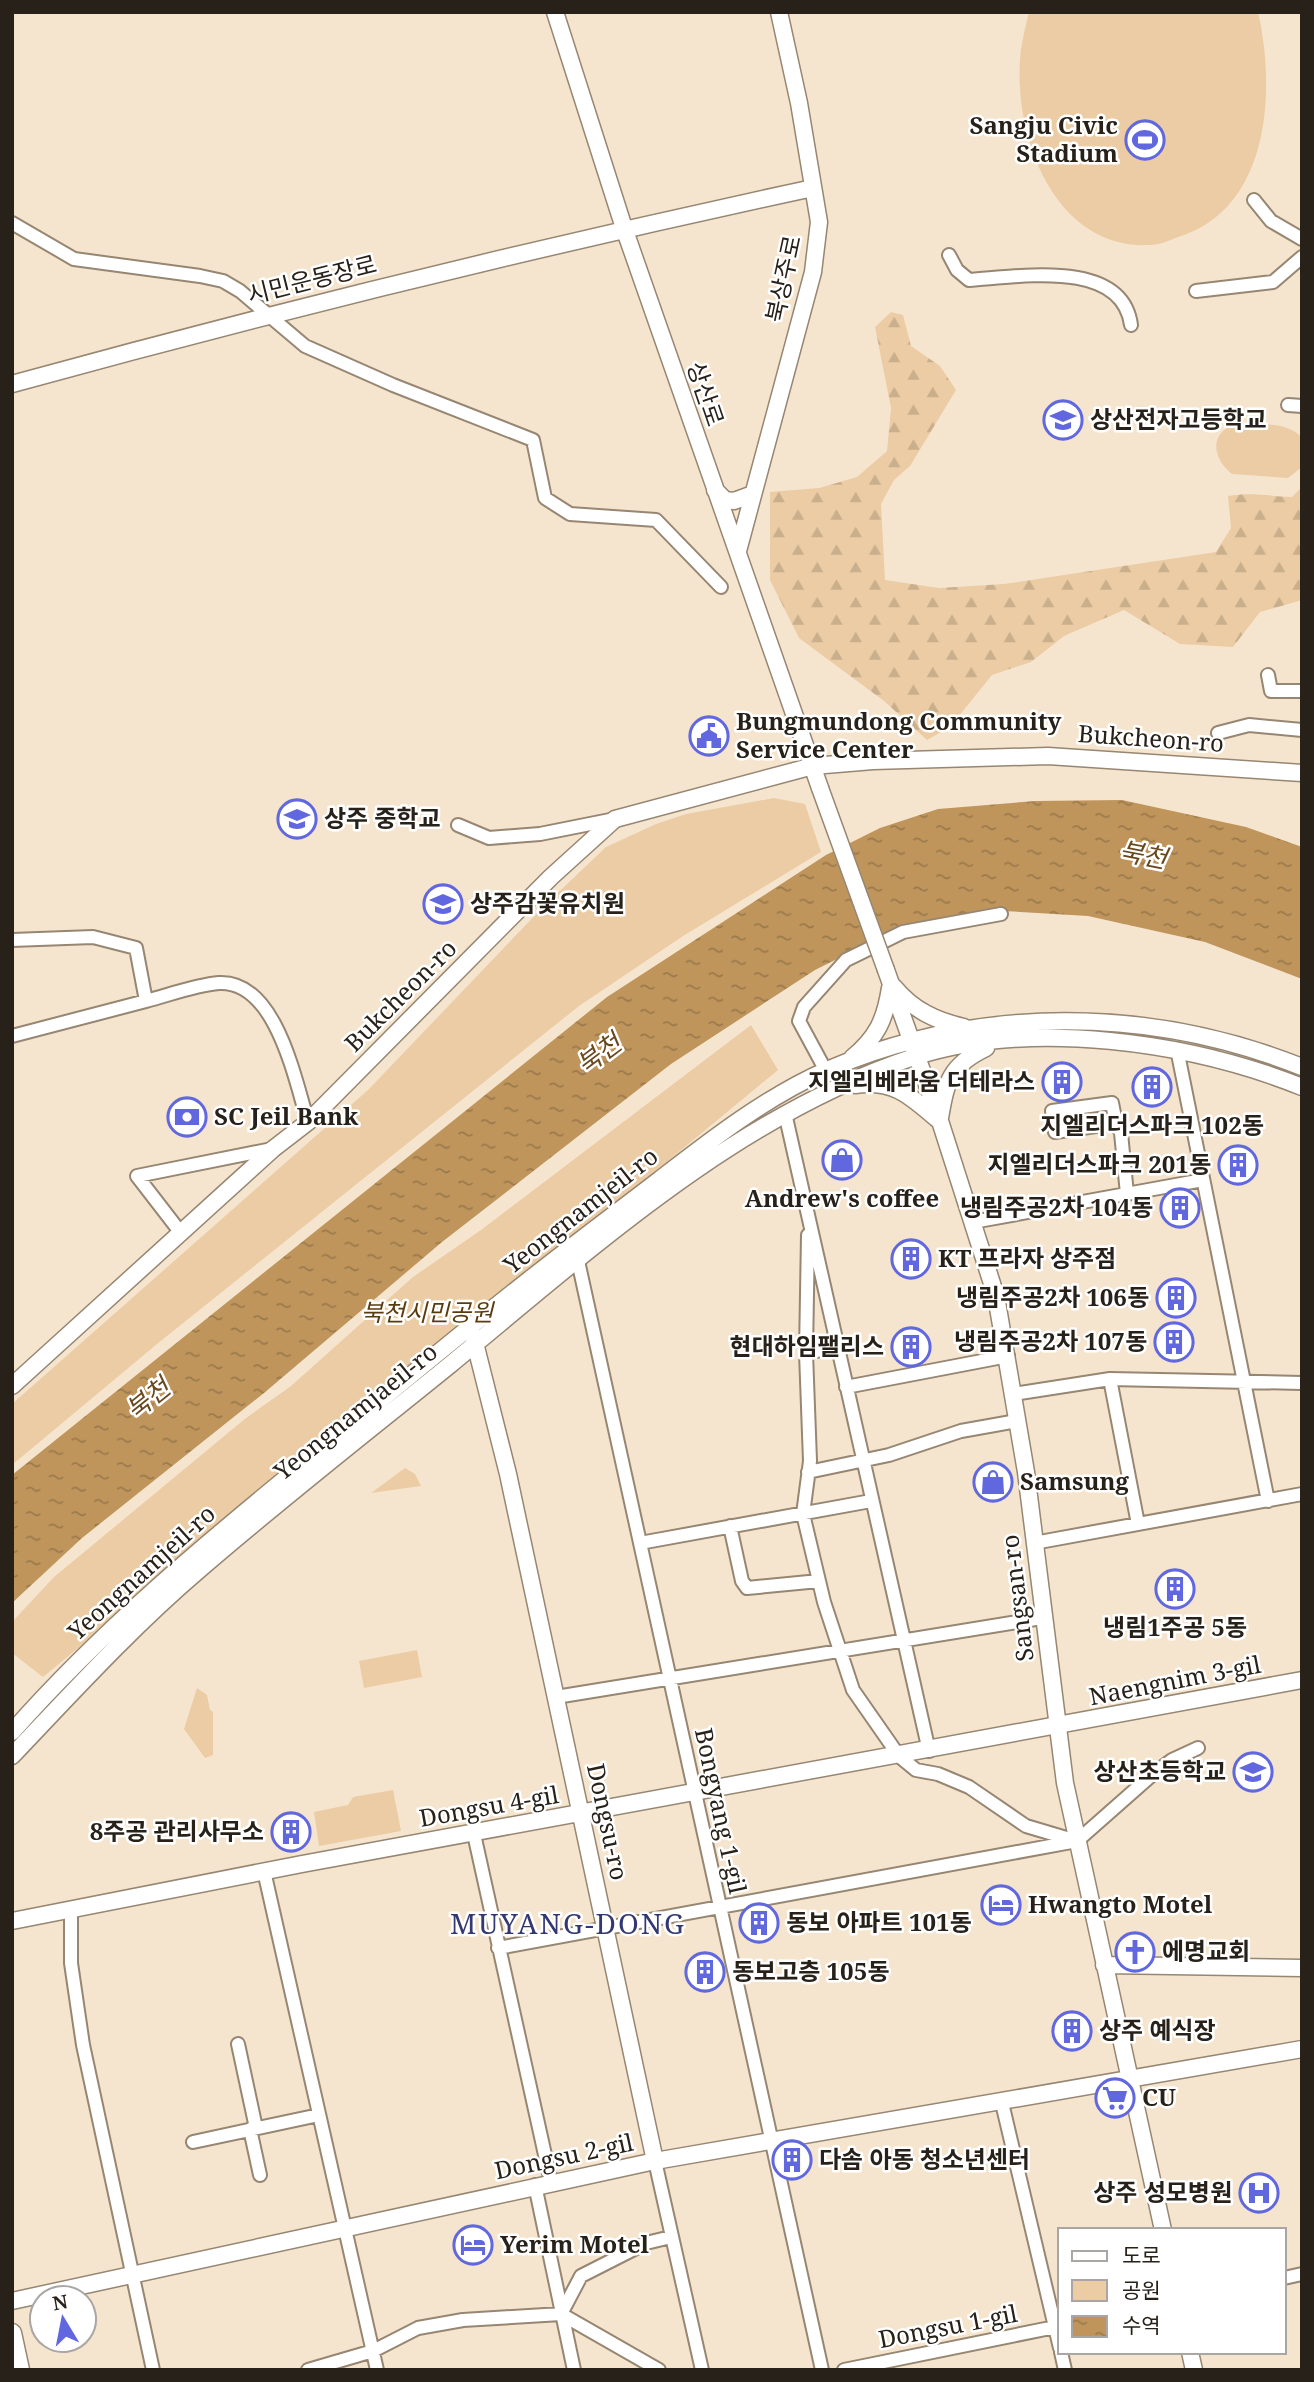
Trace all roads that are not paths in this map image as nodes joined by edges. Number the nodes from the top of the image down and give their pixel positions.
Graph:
1 (555, 12) edge
2 (779, 12) edge
3 (813, 188) junction
4 (1254, 200) dead end
5 (12, 223) edge
6 (624, 228) junction
7 (1302, 239) edge
8 (949, 255) dead end
9 (1302, 257) edge
10 (1196, 291) dead end
11 (266, 314) junction
12 (1131, 325) dead end
13 (12, 384) edge
14 (713, 488) junction
15 (754, 494) junction
16 (738, 551) junction
17 (721, 587) dead end
18 (1268, 675) dead end
19 (1302, 691) edge
20 (1302, 730) edge
21 (1218, 733) dead end
22 (813, 766) junction
23 (1302, 773) edge
24 (615, 819) junction
25 (458, 825) dead end
26 (1001, 914) dead end
27 (12, 940) edge
28 (888, 976) junction
29 (146, 1001) junction
30 (966, 1028) junction
31 (12, 1036) edge
32 (998, 1042) junction
33 (912, 1049) junction
34 (1177, 1049) junction
35 (845, 1064) junction
36 (1302, 1067) edge
37 (827, 1071) junction
38 (1302, 1087) edge
39 (832, 1088) junction
40 (785, 1113) junction
41 (940, 1121) junction
42 (308, 1122) junction
43 (1116, 1123) junction
44 (273, 1149) junction
45 (1203, 1180) junction
46 (1127, 1194) junction
47 (809, 1219) junction
48 (973, 1222) junction
49 (181, 1233) junction
50 (578, 1261) junction
51 (470, 1326) junction
52 (475, 1344) junction
53 (837, 1347) junction
54 (806, 1353) junction
55 (1007, 1356) junction
56 (1110, 1379) junction
57 (1244, 1382) junction
58 (1302, 1383) edge
59 (12, 1386) edge
60 (846, 1387) junction
61 (1014, 1394) junction
62 (1017, 1421) junction
63 (862, 1461) junction
64 (808, 1472) junction
65 (1302, 1494) edge
66 (1268, 1500) junction
67 (871, 1501) junction
68 (803, 1514) junction
69 (1138, 1524) junction
70 (730, 1527) junction
71 (640, 1543) junction
72 (1034, 1543) junction
73 (819, 1581) junction
74 (1042, 1618) junction
75 (903, 1639) junction
76 (839, 1651) junction
77 (669, 1676) junction
78 (1302, 1680) edge
79 (556, 1697) junction
80 (29, 1713) junction
81 (12, 1724) edge
82 (1056, 1726) junction
83 (12, 1732) edge
84 (1198, 1748) dead end
85 (929, 1751) junction
86 (12, 1756) edge
87 (899, 1756) junction
88 (695, 1793) junction
89 (582, 1814) junction
90 (474, 1834) junction
91 (1077, 1841) junction
92 (264, 1871) junction
93 (720, 1906) junction
94 (71, 1909) junction
95 (12, 1921) edge
96 (606, 1928) junction
97 (498, 1948) junction
98 (1104, 1965) junction
99 (1302, 1968) edge
100 (239, 2044) dead end
101 (1302, 2049) edge
102 (1129, 2079) junction
103 (1002, 2103) junction
104 (319, 2115) junction
105 (253, 2129) junction
106 (771, 2140) junction
107 (193, 2142) dead end
108 (655, 2161) junction
109 (260, 2175) dead end
110 (543, 2184) junction
111 (1163, 2228) edge
112 (345, 2230) junction
113 (671, 2237) junction
114 (132, 2275) junction
115 (12, 2301) edge
116 (561, 2314) junction
117 (1058, 2326) edge
118 (12, 2333) edge
119 (373, 2351) junction
120 (20, 2370) edge
121 (153, 2370) edge
122 (308, 2370) edge
123 (377, 2370) edge
124 (574, 2370) edge
125 (659, 2370) edge
126 (702, 2370) edge
127 (822, 2370) edge
128 (844, 2370) edge

1 - 6 street, 상산로
2 - 3 street, 북상주로
3 - 6 street, 시민운동장로
3 - 15 street, 북상주로
4 - 7 street
5 - 11 street
6 - 11 street, 시민운동장로
6 - 14 street, 상산로
8 - 12 street
9 - 10 street
11 - 13 street, 시민운동장로
11 - 17 street
14 - 15 street
14 - 16 street, 상산로
15 - 16 street, 북상주로
16 - 22 street, 상산로
18 - 19 street
20 - 21 street
22 - 23 street, Bukcheon-ro
22 - 24 street, Bukcheon-ro
22 - 28 street, 상산로, bridge
24 - 25 street
24 - 42 street, Bukcheon-ro
26 - 37 street
27 - 29 street
28 - 30 street
28 - 33 street, Sangsan-ro
28 - 35 street
29 - 31 street
29 - 42 street
30 - 33 street, Yeongnamjeil-ro
30 - 36 street, Yeongnamjeil-ro
32 - 33 street, Yeongnamjaeil-ro
32 - 34 street, Yeongnamjaeil-ro
32 - 41 street
33 - 35 street, Yeongnamjeil-ro
33 - 39 street, Yeongnamjaeil-ro
33 - 41 street, Sangsan-ro
34 - 38 street, Yeongnamjaeil-ro
34 - 45 street
35 - 37 street, Yeongnamjeil-ro
37 - 51 street, Yeongnamjeil-ro
39 - 40 street, Yeongnamjaeil-ro
39 - 41 street
40 - 47 street
40 - 50 street, Yeongnamjaeil-ro
41 - 48 street, Sangsan-ro
42 - 44 street, Bukcheon-ro
43 - 43 street
43 - 46 street
44 - 49 street, Bukcheon-ro
44 - 49 street
45 - 46 street
45 - 57 street
46 - 48 street
47 - 53 street
47 - 54 street
48 - 55 street, Sangsan-ro
49 - 59 street, Bukcheon-ro
50 - 52 street, Yeongnamjaeil-ro
50 - 71 street, Bongyang 1-gil
51 - 52 street, Dongsu-ro
51 - 80 street, Yeongnamjeil-ro
52 - 79 street, Dongsu-ro
52 - 86 street, Yeongnamjaeil-ro
53 - 54 street
53 - 60 street
54 - 64 street
55 - 60 street
55 - 61 street, Sangsan-ro
56 - 57 street
56 - 61 street
56 - 69 street
57 - 58 street
57 - 66 street
60 - 63 street
61 - 62 street, Sangsan-ro
62 - 63 street
62 - 72 street, Sangsan-ro
63 - 64 street
63 - 67 street
64 - 68 street
65 - 66 street
66 - 69 street
67 - 68 street
67 - 75 street
68 - 70 street
68 - 73 street
69 - 72 street
70 - 71 street
70 - 73 street
71 - 77 street, Bongyang 1-gil
72 - 74 street, Sangsan-ro
73 - 76 street
74 - 75 street
74 - 82 street, Sangsan-ro
75 - 76 street
75 - 85 street
76 - 77 street
76 - 87 street
77 - 79 street
77 - 88 street, Bongyang 1-gil
78 - 82 street, Naengnim 3-gil
79 - 89 street, Dongsu-ro
80 - 81 street
80 - 83 street, Yeongnamjeil-ro
82 - 85 street, Dongsu 4-gil
82 - 91 street, Sangsan-ro
84 - 91 street
85 - 87 street, Dongsu 4-gil
87 - 88 street, Dongsu 4-gil
87 - 91 street
88 - 89 street, Dongsu 4-gil
88 - 93 street, Bongyang 1-gil
89 - 90 street, Dongsu 4-gil
89 - 96 street, Dongsu-ro
90 - 92 street, Dongsu 4-gil
90 - 97 street
91 - 93 street
91 - 98 street, Sangsan-ro
92 - 94 street, Dongsu 4-gil
92 - 104 street
93 - 96 street
93 - 106 street, Bongyang 1-gil
94 - 95 street, Dongsu 4-gil
94 - 114 street
96 - 97 street
96 - 108 street, Dongsu-ro
97 - 110 street
98 - 99 street
98 - 102 street, Sangsan-ro
100 - 105 street
101 - 102 street, Dongsu 2-gil
102 - 103 street, Dongsu 2-gil
102 - 111 street, Sangsan-ro
103 - 106 street, Dongsu 2-gil
103 - 117 street
104 - 105 street
104 - 112 street
105 - 107 street
105 - 109 street
106 - 108 street, Dongsu 2-gil
106 - 127 street, Bongyang 1-gil
108 - 110 street, Dongsu 2-gil
108 - 113 street, Dongsu-ro
110 - 112 street, Dongsu 2-gil
110 - 116 street
112 - 114 street, Dongsu 2-gil
112 - 119 street
113 - 116 street
113 - 126 street, Dongsu-ro
114 - 115 street, Dongsu 2-gil
114 - 121 street
116 - 119 street
116 - 124 street
116 - 125 street
117 - 128 street, Dongsu 1-gil
118 - 120 main road
119 - 122 street
119 - 123 street

